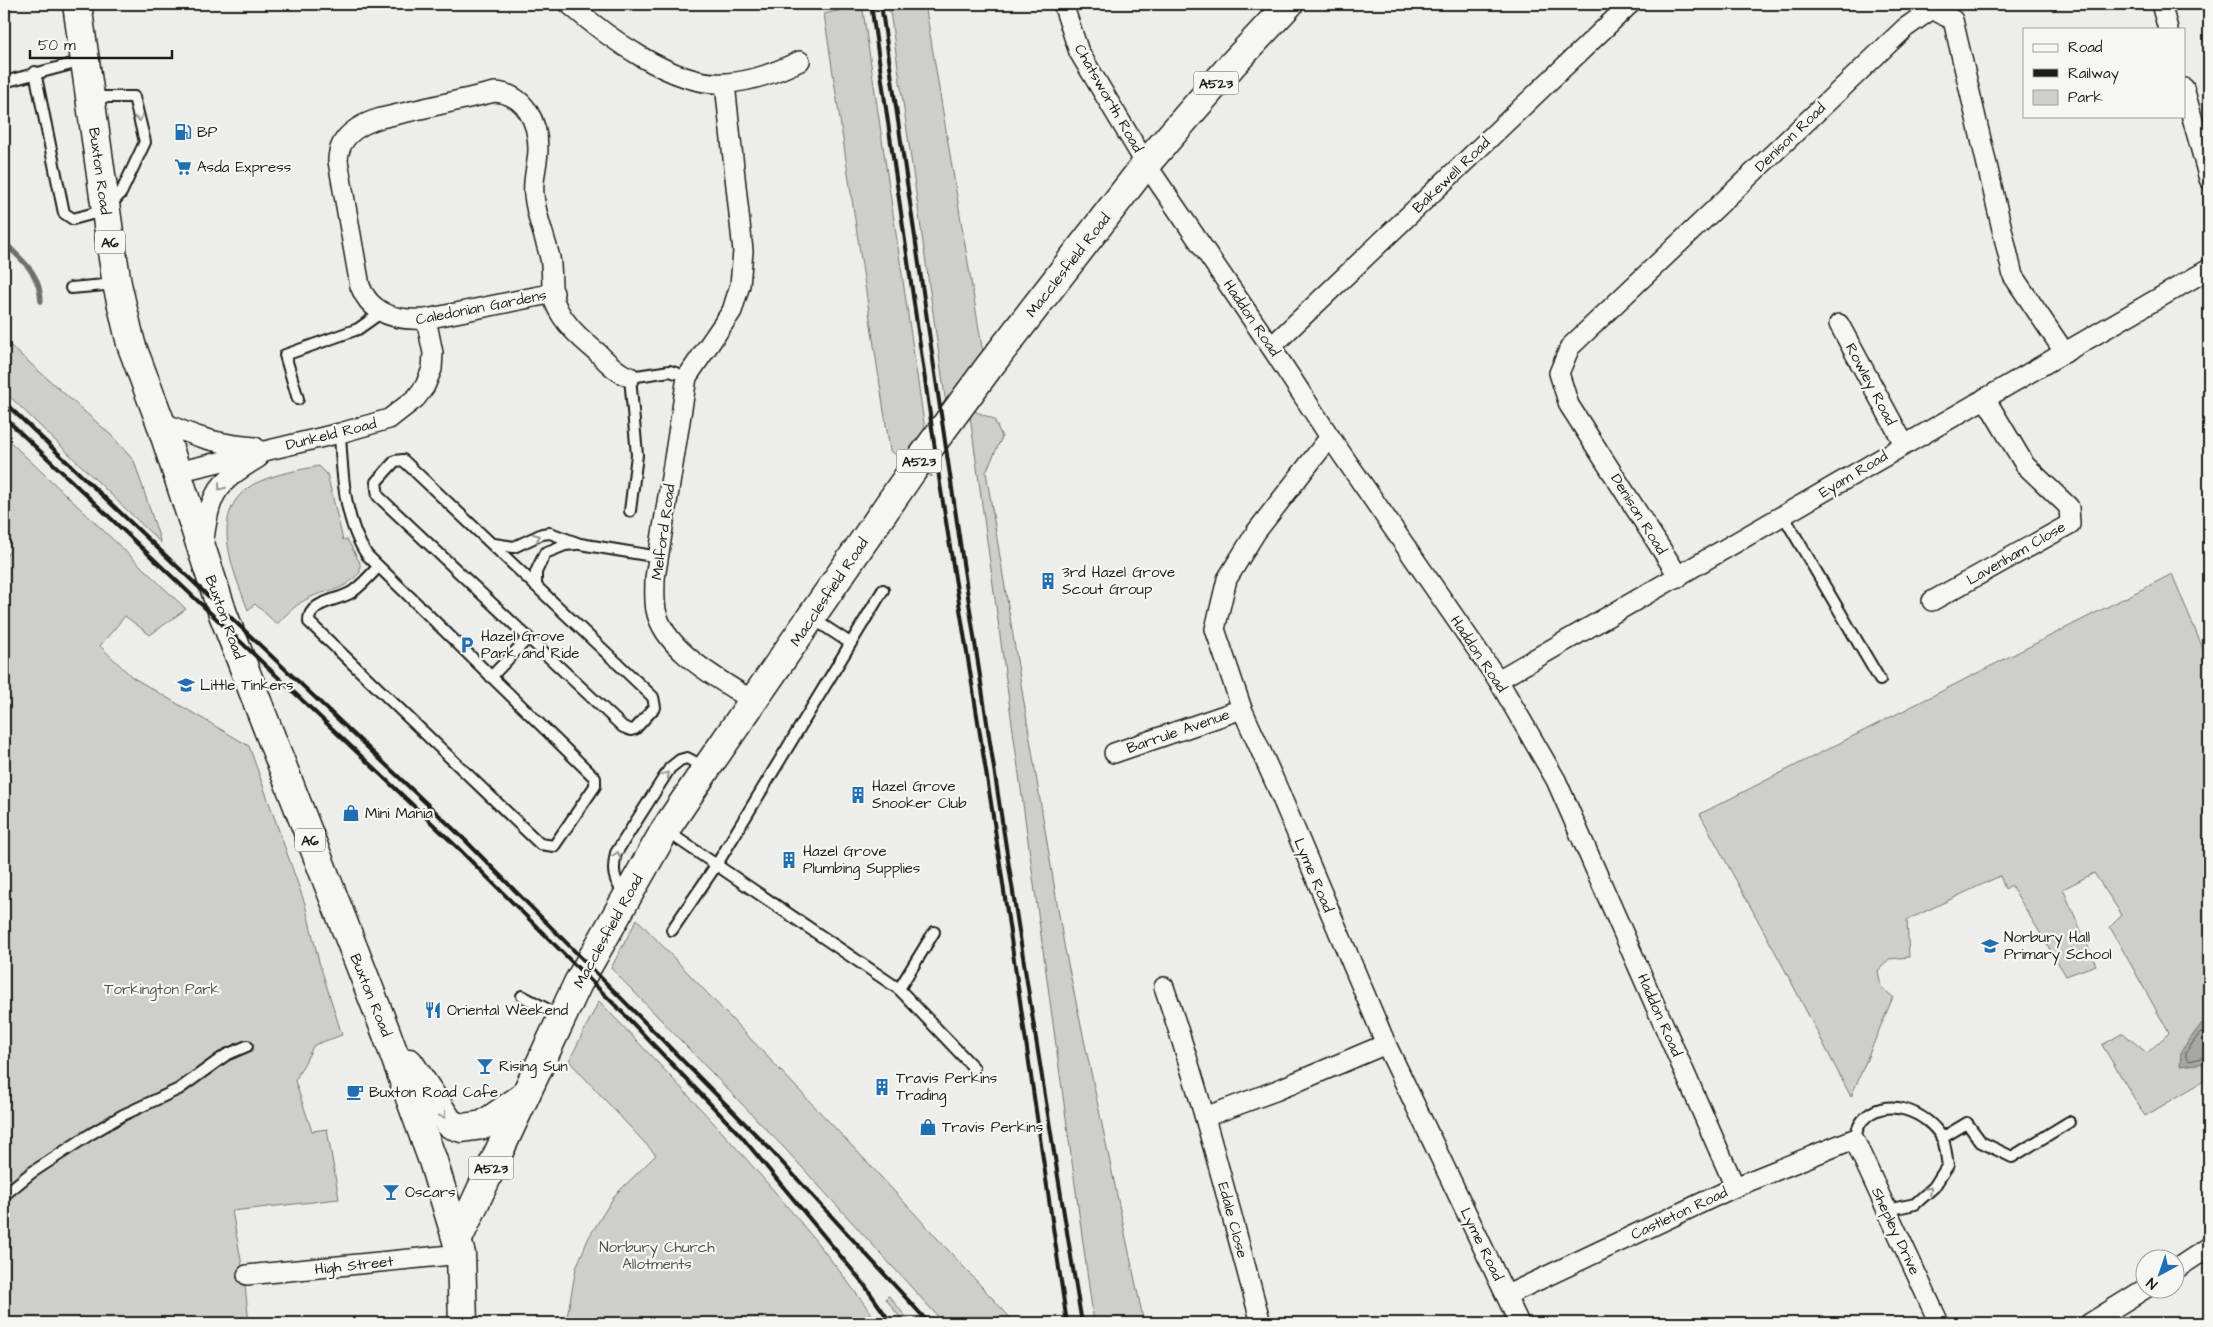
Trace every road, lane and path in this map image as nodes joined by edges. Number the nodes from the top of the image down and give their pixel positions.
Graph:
1 (77, 4) edge
2 (569, 4) edge
3 (1063, 4) edge
4 (1289, 4) edge
5 (1630, 4) edge
6 (2161, 4) edge
7 (2168, 28) edge
8 (84, 60) junction
9 (800, 61) dead end
10 (35, 72) junction
11 (4, 82) edge
12 (725, 84) junction
13 (2186, 95) edge
14 (89, 97) junction
15 (1146, 164) junction
16 (2209, 179) edge
17 (106, 210) junction
18 (2209, 269) edge
19 (117, 284) junction
20 (71, 288) dead end
21 (554, 293) junction
22 (382, 312) junction
23 (426, 319) junction
24 (1839, 324) dead end
25 (1272, 347) junction
26 (2064, 353) junction
27 (630, 377) junction
28 (686, 377) junction
29 (1985, 398) junction
30 (298, 400) dead end
31 (160, 421) junction
32 (340, 434) junction
33 (1330, 437) junction
34 (197, 438) junction
35 (1904, 444) junction
36 (274, 448) junction
37 (174, 462) junction
38 (630, 511) dead end
39 (1784, 515) junction
40 (494, 544) junction
41 (580, 544) junction
42 (202, 552) junction
43 (659, 557) junction
44 (378, 567) junction
45 (1679, 577) junction
46 (536, 584) junction
47 (883, 590) dead end
48 (1932, 601) dead end
49 (812, 618) junction
50 (528, 638) junction
51 (850, 643) junction
52 (491, 676) junction
53 (1498, 680) junction
54 (1880, 680) dead end
55 (753, 701) junction
56 (1242, 709) junction
57 (1114, 753) dead end
58 (706, 768) junction
59 (666, 830) junction
60 (717, 864) junction
61 (627, 896) junction
62 (672, 930) dead end
63 (934, 932) dead end
64 (1164, 987) dead end
65 (899, 989) junction
66 (522, 996) dead end
67 (560, 1016) junction
68 (386, 1032) junction
69 (1386, 1044) junction
70 (247, 1046) dead end
71 (974, 1068) dead end
72 (523, 1097) junction
73 (1205, 1117) junction
74 (2069, 1122) dead end
75 (1942, 1138) junction
76 (1854, 1139) junction
77 (1735, 1186) junction
78 (4, 1195) edge
79 (1887, 1210) junction
80 (459, 1246) junction
81 (2209, 1247) edge
82 (2186, 1262) edge
83 (246, 1275) dead end
84 (2136, 1294) edge
85 (1507, 1296) junction
86 (463, 1323) edge
87 (1261, 1323) edge
88 (1519, 1323) edge
89 (1939, 1323) edge
90 (2090, 1323) edge

1 - 8 highway, Buxton Road / A6
2 - 12 street
3 - 15 street, Chatsworth Road
4 - 15 highway, Macclesfield Road / A523
5 - 25 street, Bakewell Road
6 - 7 street
8 - 10 lane
8 - 14 highway, Buxton Road / A6
9 - 12 street
10 - 11 lane
10 - 17 lane
12 - 28 street, Melford Road
13 - 16 street
14 - 17 highway, Buxton Road / A6
14 -> 17 lane
15 - 25 street, Haddon Road
15 - 49 highway, Macclesfield Road / A523
17 - 19 highway, Buxton Road / A6
18 - 26 street, Eyam Road
19 - 20 lane
19 - 31 highway, Buxton Road / A6
21 - 22 street, Caledonian Gardens
21 - 23 street, Caledonian Gardens
21 - 27 street, Caledonian Gardens
22 - 23 street, Caledonian Gardens
22 - 30 lane
23 - 32 street, Dunkeld Road
24 - 35 street, Rowley Road
25 - 33 street, Haddon Road
26 - 29 street, Eyam Road
26 - 45 street, Denison Road
27 - 28 lane
27 - 38 lane
28 - 43 street, Melford Road
29 - 35 street, Eyam Road
29 - 48 street, Lavenham Close
31 - 34 street, Dunkeld Road
31 - 37 highway, Buxton Road / A6
32 - 36 street, Dunkeld Road
32 - 44 lane
33 - 53 street, Haddon Road
33 - 56 street, Lyme Road
34 - 36 street, Dunkeld Road
34 - 37 street
35 - 39 street, Eyam Road
36 - 37 street, Dunkeld Road
36 -> 42 street, Dunkeld Road
37 - 42 highway, Buxton Road / A6
39 - 45 street, Eyam Road
39 - 54 lane
40 -> 41 lane
40 - 46 lane
40 - 50 lane
41 - 43 lane
41 - 46 lane
42 - 68 highway, Buxton Road / A6
43 - 55 street, Melford Road
44 - 52 lane
44 - 52 lane
45 - 53 street, Eyam Road
46 - 50 lane
47 - 51 lane
49 - 51 lane
49 - 55 highway, Macclesfield Road / A523
50 - 52 lane
51 - 60 lane
53 - 77 street, Haddon Road
55 - 58 highway, Macclesfield Road / A523
56 - 57 street, Barrule Avenue
56 - 69 street, Lyme Road
58 - 59 highway, Macclesfield Road / A523
61 -> 58 lane
59 - 60 lane
59 - 61 highway, Macclesfield Road / A523
60 - 62 lane
60 - 65 lane
61 - 67 highway, Macclesfield Road / A523
63 - 65 lane
64 - 73 street, Edale Close
65 - 71 lane
66 - 67 lane
67 - 72 highway, Macclesfield Road / A523
68 -> 72 highway
68 - 80 highway, Buxton Road / A6
69 - 73 street
69 - 85 street, Lyme Road
70 - 78 lane
72 - 80 highway, Macclesfield Road / A523
73 - 87 street, Edale Close
74 - 75 lane
75 - 76 lane
79 -> 75 lane
76 - 77 street, Castleton Road
76 - 79 street, Shepley Drive
77 - 85 street, Castleton Road
79 - 89 street, Shepley Drive
80 - 83 street, High Street
80 - 86 highway, A6
81 - 82 street
84 - 90 street
85 - 88 street, Lyme Road

